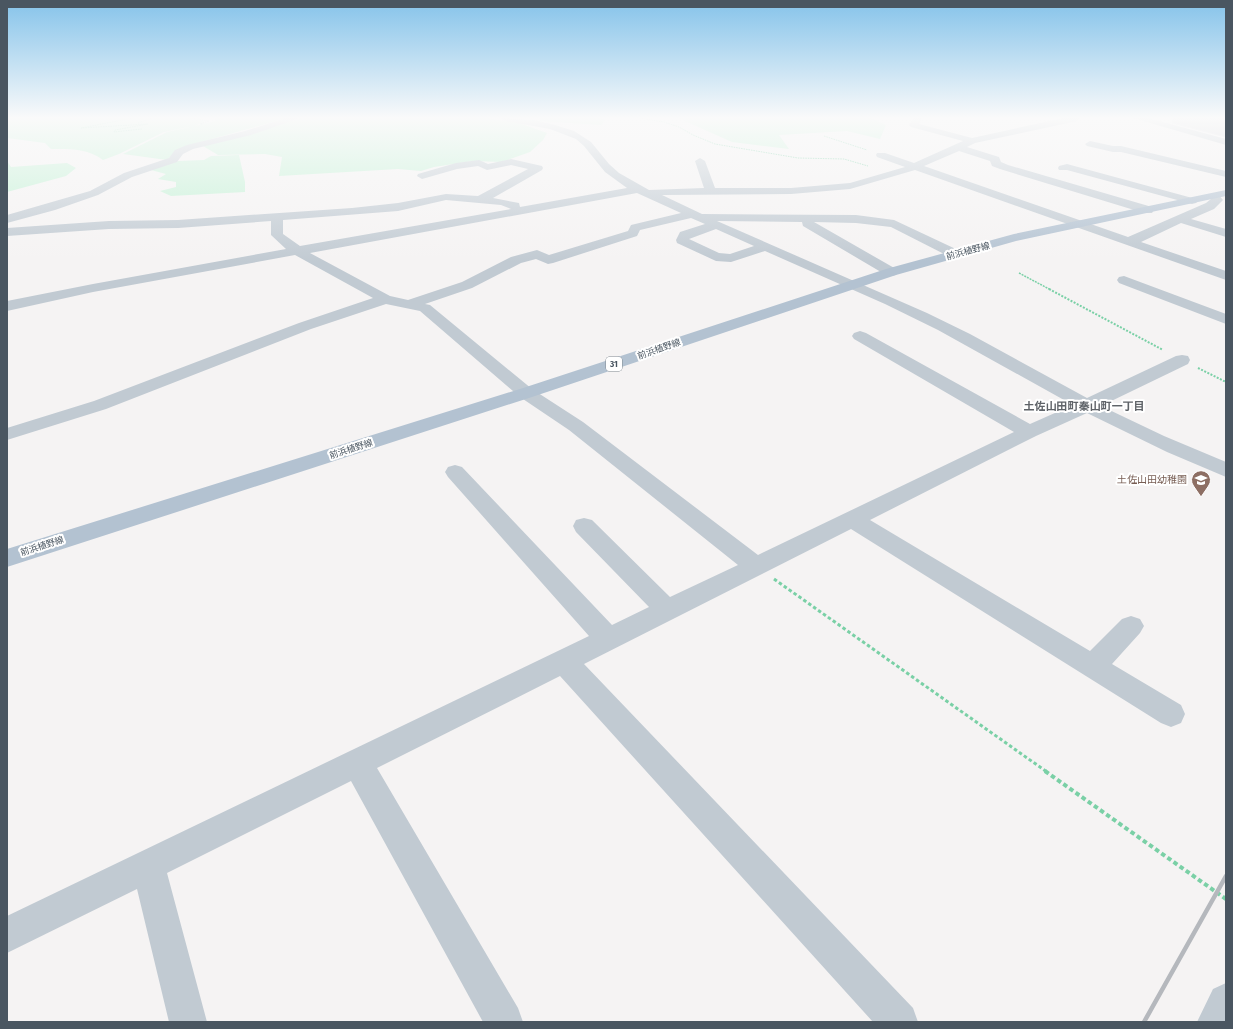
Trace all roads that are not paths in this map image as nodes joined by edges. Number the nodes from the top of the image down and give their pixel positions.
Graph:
1 (155, 166) edge
2 (456, 166) edge
3 (529, 166) edge
4 (606, 166) edge
5 (702, 166) edge
6 (1000, 166) edge
7 (1192, 166) edge
8 (914, 167) joint
9 (1063, 168) dead end
10 (1226, 174) edge
11 (422, 176) dead end
12 (643, 191) junction
13 (711, 192) junction
14 (1217, 198) edge
15 (480, 200) junction
16 (1192, 201) junction
17 (523, 209) junction
18 (1148, 210) junction
19 (1226, 210) edge
20 (277, 216) junction
21 (696, 216) junction
22 (7, 219) edge
23 (1179, 219) junction
24 (807, 223) dead end
25 (1078, 224) junction
26 (716, 225) junction
27 (7, 232) edge
28 (1226, 233) edge
29 (1145, 236) junction
30 (1129, 242) junction
31 (765, 247) junction
32 (1189, 250) dead end
33 (297, 251) junction
34 (955, 254) junction
35 (891, 272) junction
36 (1226, 276) edge
37 (1124, 280) dead end
38 (851, 285) junction
39 (385, 298) junction
40 (409, 304) junction
41 (7, 306) edge
42 (1226, 319) edge
43 (860, 336) dead end
44 (1182, 360) road end
45 (526, 393) junction
46 (1088, 405) junction
47 (1029, 432) junction
48 (7, 434) edge
49 (1226, 470) edge
50 (455, 472) dead end
51 (852, 519) junction
52 (584, 526) dead end
53 (7, 558) edge
54 (756, 566) junction
55 (667, 610) junction
56 (1131, 626) dead end
57 (608, 639) junction
58 (564, 661) junction
59 (1093, 666) junction
60 (1171, 714) dead end
61 (358, 763) junction
62 (148, 865) junction
63 (7, 935) edge
64 (1226, 1002) edge
65 (188, 1022) edge
66 (504, 1022) edge
67 (899, 1022) edge
68 (1216, 1022) edge

1 - 22 street
2 - 11 street
3 - 15 street
4 - 12 street
5 - 13 street
6 - 18 street
7 - 10 street
8 - 13 street
8 - 25 street
9 - 16 street
12 - 13 street
12 - 17 street
12 - 21 street
14 - 16 main road, 前浜植野線 / 31
14 - 19 street
14 - 23 street
15 - 17 street
15 - 20 street
16 - 18 main road, 前浜植野線 / 31
17 - 33 street
18 - 25 main road, 前浜植野線 / 31
20 - 27 street
20 - 33 street
21 - 26 street
21 - 34 street
21 - 40 street
23 - 28 street
23 - 29 street
24 - 35 street
25 - 30 street
25 - 34 main road, 前浜植野線 / 31
26 - 31 street
26 - 31 street
29 - 30 street
29 - 32 street
30 - 36 street
31 - 38 street
33 - 39 street
33 - 41 street
34 - 35 main road, 前浜植野線 / 31
35 - 38 main road, 前浜植野線 / 31
37 - 42 street
38 - 45 main road, 前浜植野線 / 31
38 - 46 street
39 - 40 street
39 - 48 street
40 - 45 street
43 - 47 street
44 - 46 street
45 - 53 main road, 前浜植野線 / 31
45 - 54 street
46 - 47 street
46 - 49 street
47 - 51 street
50 - 57 street
51 - 54 street
51 - 59 street
52 - 55 street
54 - 55 street
55 - 57 street
56 - 59 street
57 - 58 street
58 - 61 street
58 - 67 street
59 - 60 street
61 - 62 street
61 - 66 street
62 - 63 street
62 - 65 street
64 - 68 street

